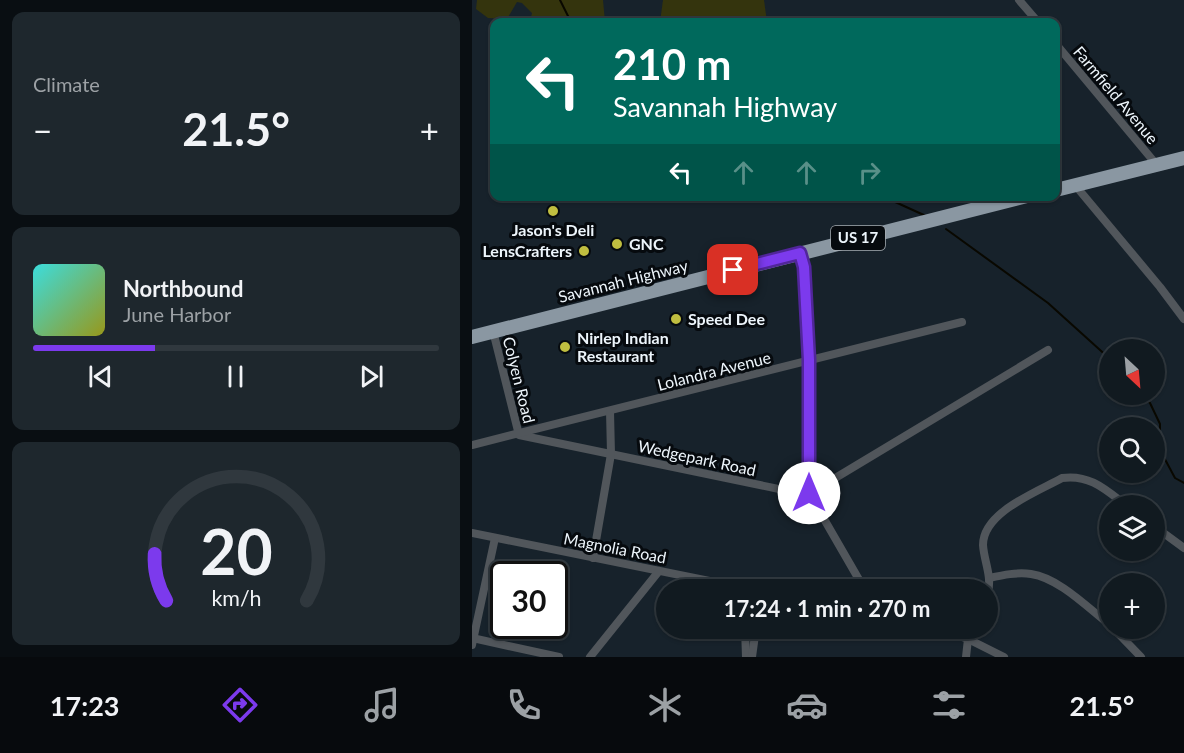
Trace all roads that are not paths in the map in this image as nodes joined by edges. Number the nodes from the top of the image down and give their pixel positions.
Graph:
1 (1019, 0) edge
2 (1035, 18) edge
3 (1060, 49) edge
4 (1183, 158) edge
5 (1156, 164) junction
6 (1075, 185) junction
7 (1060, 189) edge
8 (1007, 201) edge
9 (800, 253) junction
10 (1183, 319) edge
11 (962, 322) dead end
12 (493, 331) junction
13 (472, 337) edge
14 (1048, 350) dead end
15 (809, 360) junction
16 (610, 411) junction
17 (519, 435) junction
18 (472, 445) edge
19 (611, 454) junction
20 (809, 493) junction
21 (1113, 495) edge
22 (472, 533) edge
23 (1165, 534) edge
24 (495, 538) junction
25 (1183, 548) edge
26 (593, 558) junction
27 (659, 571) junction
28 (989, 578) joint
29 (699, 579) edge
30 (859, 579) edge
31 (1099, 617) edge
32 (745, 639) edge
33 (755, 639) edge
34 (968, 639) joint
35 (1124, 639) edge
36 (472, 641) edge
37 (559, 657) edge
38 (590, 657) edge
39 (746, 657) edge
40 (751, 657) edge
41 (966, 657) edge
42 (1004, 657) edge
43 (1141, 657) edge

1 - 2 street
3 - 5 street, Farmfield Avenue
4 - 5 highway
5 - 6 highway
6 - 7 highway
6 - 10 street
8 - 9 highway, Savannah Highway / US 17
9 - 12 highway, Savannah Highway / US 17
9 - 15 street
11 - 15 street, Lolandra Avenue
12 - 13 highway, Savannah Highway / US 17
12 - 17 street, Colyen Road
14 - 20 street
15 - 16 street, Lolandra Avenue
15 - 20 street
16 - 17 street, Lolandra Avenue
16 - 19 street
17 - 18 street, Lolandra Avenue
17 - 19 street, Wedgepark Road
19 - 20 street, Wedgepark Road
19 - 26 street
20 - 30 street
21 - 28 street
22 - 24 street, Magnolia Road
23 - 25 street
24 - 26 street, Magnolia Road
24 - 36 street
26 - 27 street, Magnolia Road
27 - 29 street, Magnolia Road
27 - 38 street
28 - 31 street
32 - 39 street
33 - 40 street
34 - 41 street
34 - 42 street
35 - 43 street
36 - 37 street

